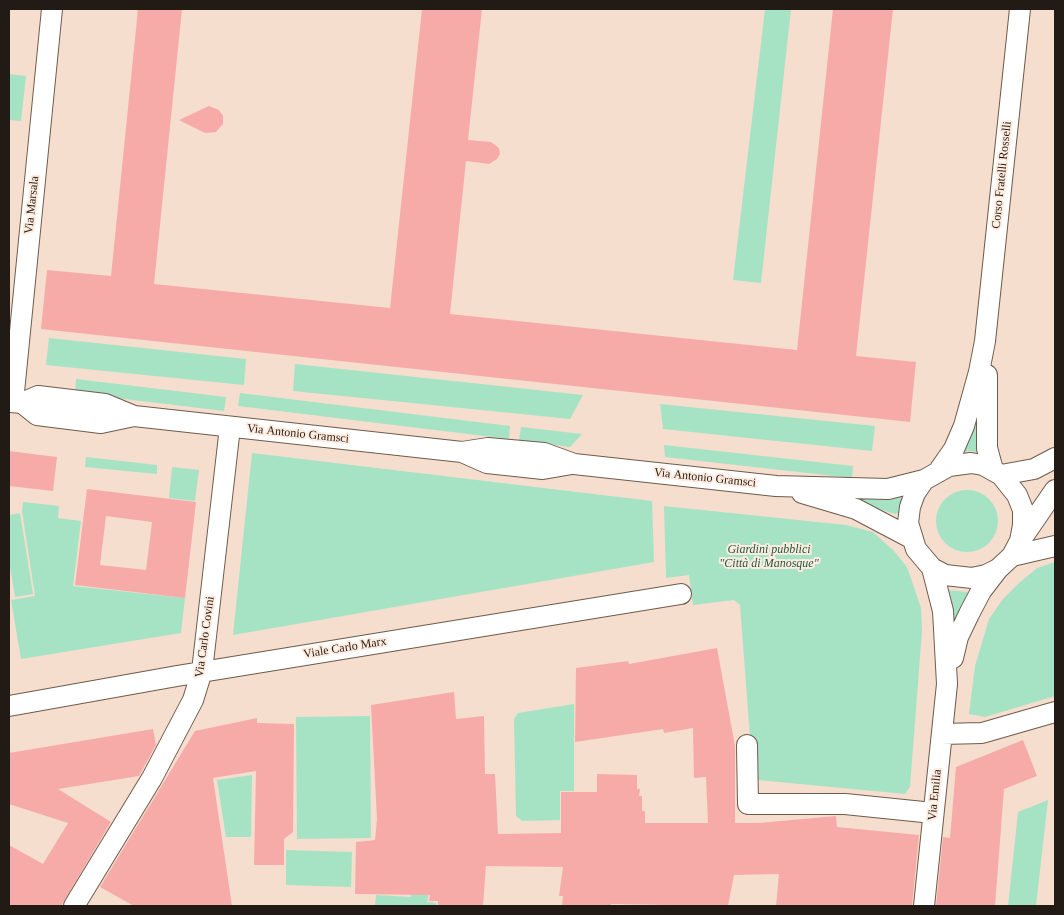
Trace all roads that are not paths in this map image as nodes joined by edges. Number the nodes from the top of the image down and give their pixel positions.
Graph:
1 (52, 9) edge
2 (1020, 9) edge
3 (985, 341) junction
4 (15, 402) edge
5 (230, 427) junction
6 (1055, 458) edge
7 (932, 475) junction
8 (1001, 476) junction
9 (776, 486) junction
10 (1052, 499) edge
11 (911, 538) junction
12 (1055, 546) edge
13 (1010, 555) junction
14 (932, 568) junction
15 (681, 594) dead end
16 (202, 671) junction
17 (947, 684) junction
18 (9, 706) edge
19 (1055, 712) edge
20 (942, 734) junction
21 (747, 745) dead end
22 (933, 813) junction
23 (74, 906) edge
24 (924, 906) edge

1 - 4 street, Via Marsala
2 - 3 street, Corso Fratelli Rosselli
3 - 7 street, Corso Fratelli Rosselli
3 - 8 street, Corso Fratelli Rosselli
4 - 5 street, Via Antonio Gramsci
5 - 9 street, Via Antonio Gramsci
5 - 16 street, Via Carlo Covini
6 - 8 street
7 - 8 street
7 - 9 street, Via Antonio Gramsci
7 - 11 street
8 - 10 street
8 - 13 street
9 - 11 street, Via Antonio Gramsci
10 - 13 street, Via Emilia
11 - 14 street
12 - 13 street
13 - 14 street
13 - 17 street, Via Emilia
14 - 17 street, Via Emilia
15 - 16 street, Viale Carlo Marx
16 - 18 street, Viale Carlo Marx
16 - 23 street, Via Carlo Covini
17 - 20 street, Via Emilia
19 - 20 street
20 - 22 street, Via Emilia
21 - 22 street
22 - 24 street, Via Emilia

